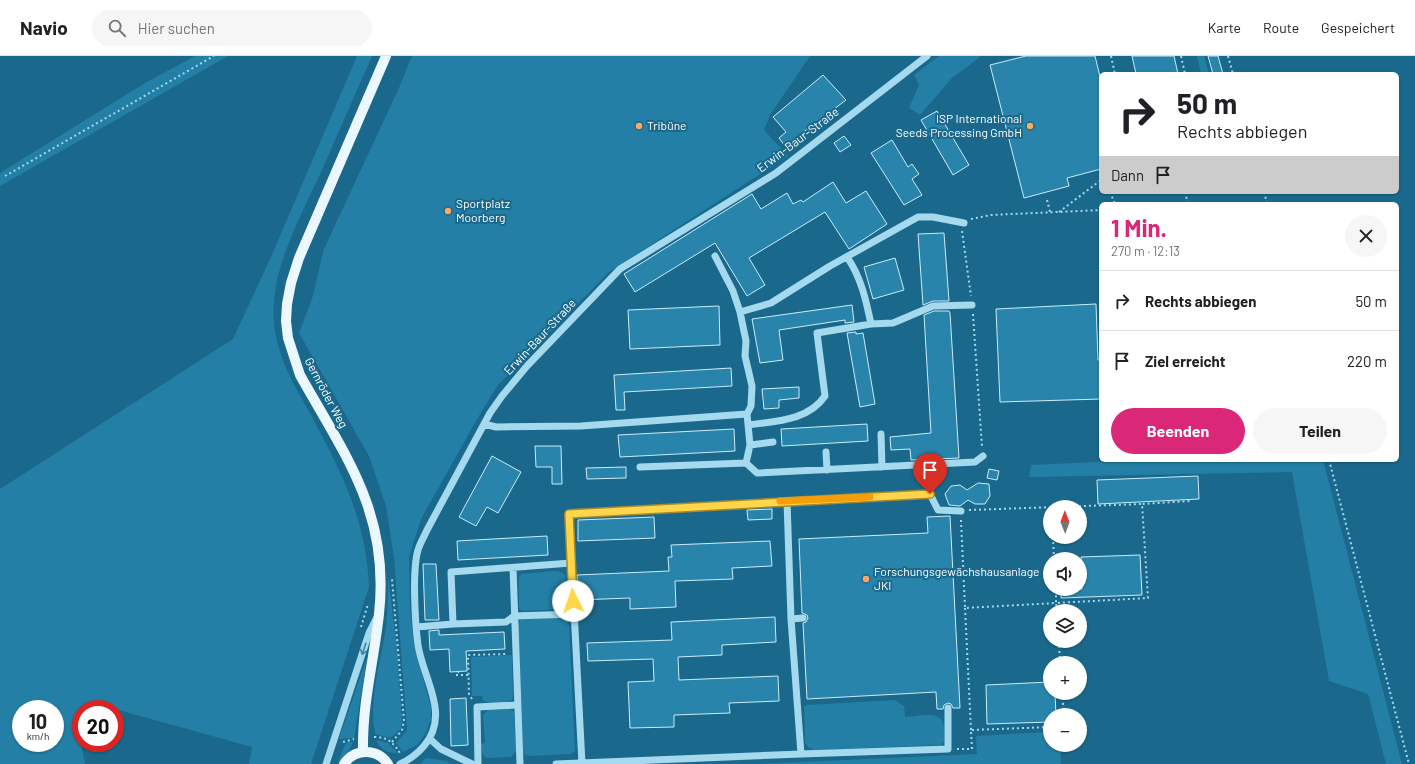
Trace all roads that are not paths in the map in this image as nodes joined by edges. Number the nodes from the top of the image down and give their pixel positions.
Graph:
1 (386, 56) edge
2 (927, 56) edge
3 (964, 223) road end
4 (715, 256) dead end
5 (847, 257) junction
6 (972, 305) road end
7 (740, 312) junction
8 (871, 324) junction
9 (747, 414) junction
10 (484, 424) junction
11 (748, 425) junction
12 (881, 434) dead end
13 (773, 442) dead end
14 (750, 445) junction
15 (826, 452) dead end
16 (982, 456) road end
17 (746, 463) junction
18 (640, 467) dead end
19 (882, 467) junction
20 (827, 470) junction
21 (788, 501) junction
22 (961, 511) road end
23 (571, 563) junction
24 (513, 568) junction
25 (379, 614) junction
26 (574, 614) junction
27 (514, 616) junction
28 (803, 618) dead end
29 (791, 619) junction
30 (453, 624) junction
31 (417, 627) junction
32 (517, 705) junction
33 (948, 708) dead end
34 (430, 739) junction
35 (363, 752) junction
36 (801, 754) junction
37 (582, 763) edge
38 (326, 764) edge
39 (344, 764) edge
40 (388, 764) edge
41 (400, 764) edge
42 (472, 764) edge
43 (478, 764) edge
44 (520, 764) edge
45 (556, 764) edge

1 - 25 main road, Gernröder Weg
2 - 10 street, Erwin-Baur-Straße
3 - 5 street
4 - 7 street
5 - 7 street
5 - 8 street
6 - 8 street
7 - 9 street
8 - 11 street
9 - 10 street
9 - 11 street
10 - 31 street, Erwin-Baur-Straße
11 - 14 street
12 - 19 street
13 - 14 street
14 - 17 street
15 - 20 street
16 - 19 street
17 - 18 street
17 - 20 street
19 - 20 street
21 - 22 street
21 - 23 street
21 - 29 street
23 - 24 street
23 - 26 street
24 - 27 street
24 - 30 street
25 - 35 main road, Gernröder Weg
25 -> 38 street
26 - 27 street
26 - 37 street
27 - 30 street
27 - 32 street
28 - 29 street
29 - 36 street
30 - 31 street
31 - 34 street, Erwin-Baur-Straße
32 - 43 street
32 - 44 street
33 - 36 street
34 - 41 street, Erwin-Baur-Straße
34 - 42 street
35 - 39 main road
35 - 40 main road
36 - 37 street
37 - 45 street

